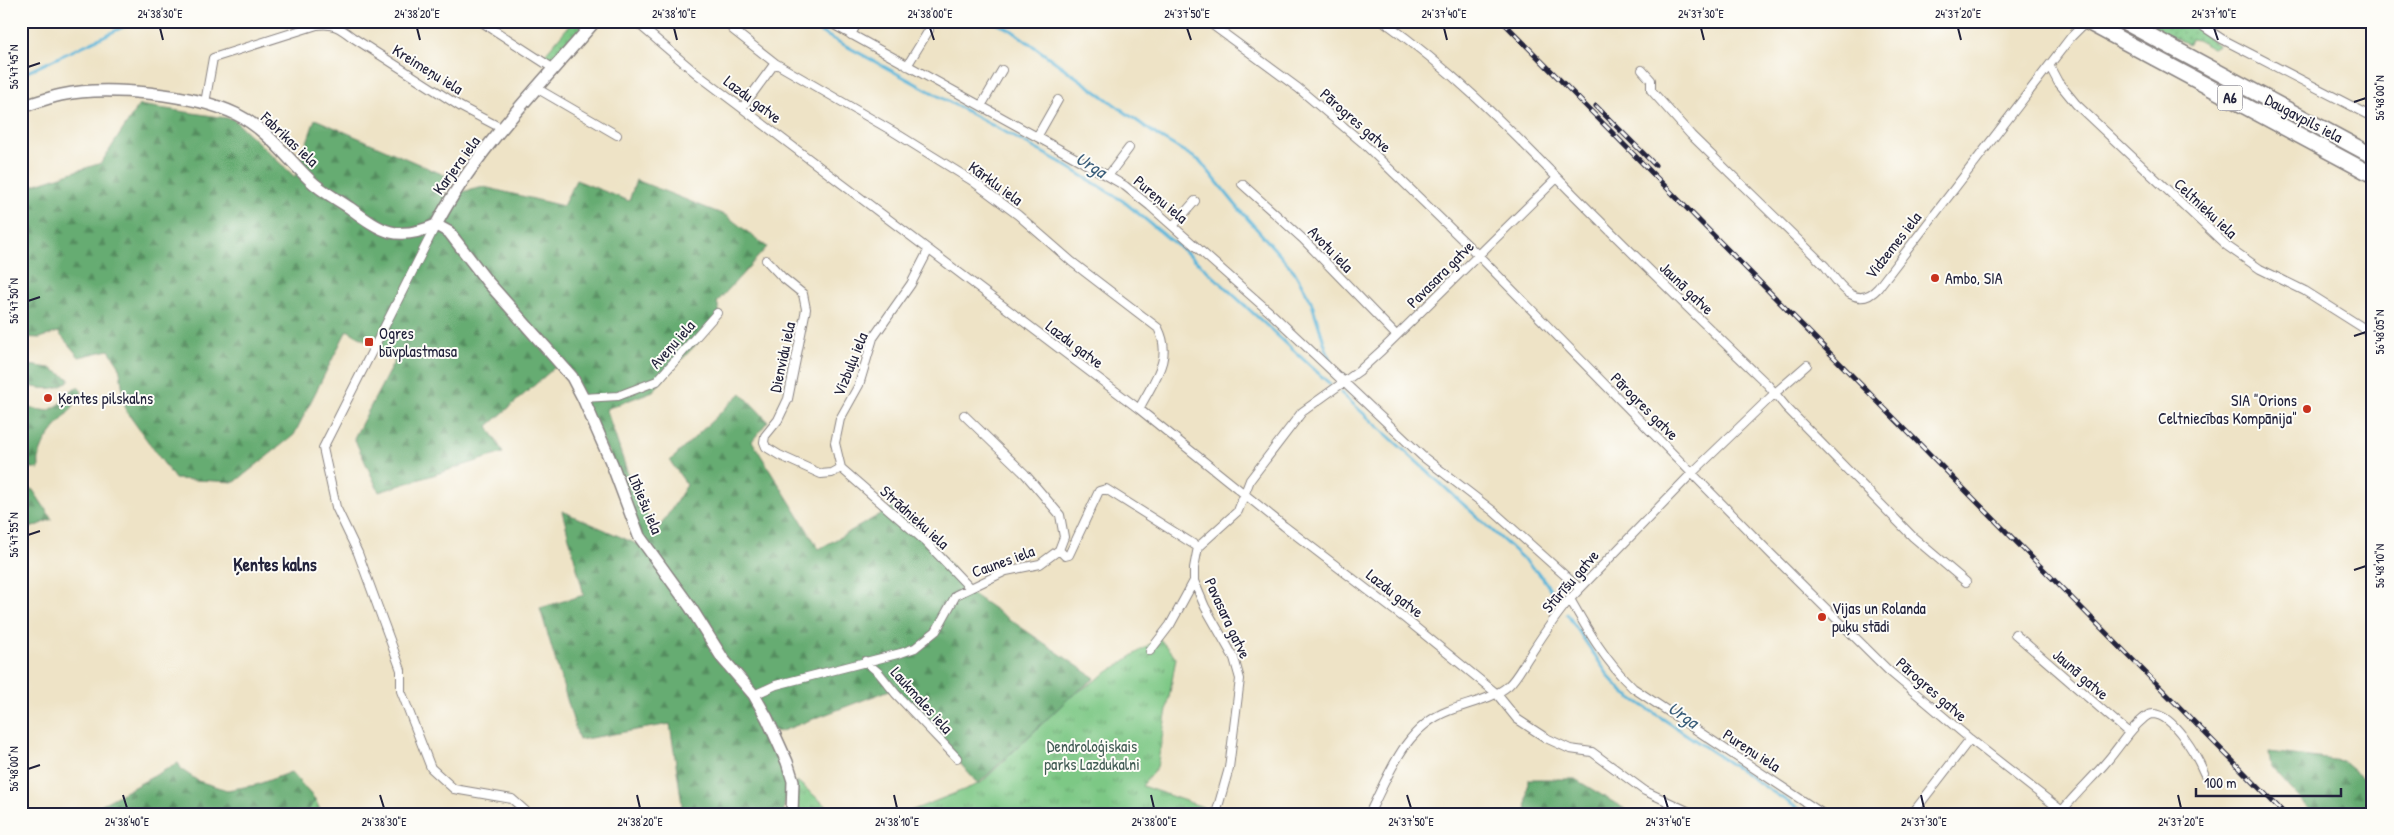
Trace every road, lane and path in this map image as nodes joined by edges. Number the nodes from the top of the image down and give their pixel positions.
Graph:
1 (480, 21) edge
2 (595, 21) edge
3 (635, 21) edge
4 (827, 21) edge
5 (858, 21) edge
6 (1207, 21) edge
7 (1382, 21) edge
8 (2086, 21) edge
9 (2123, 21) edge
10 (2195, 21) edge
11 (732, 29) dead end
12 (929, 30) dead end
13 (851, 35) junction
14 (775, 63) junction
15 (907, 66) junction
16 (2050, 67) junction
17 (554, 69) junction
18 (1002, 70) dead end
19 (1642, 70) dead end
20 (538, 89) junction
21 (1058, 100) dead end
22 (205, 103) junction
23 (981, 106) junction
24 (21, 107) edge
25 (742, 108) junction
26 (2373, 117) edge
27 (503, 129) junction
28 (617, 135) dead end
29 (1037, 137) junction
30 (1128, 148) dead end
31 (2373, 156) edge
32 (2373, 175) edge
33 (1108, 176) junction
34 (1557, 178) junction
35 (1242, 184) dead end
36 (1195, 201) dead end
37 (436, 224) junction
38 (1173, 226) junction
39 (928, 251) junction
40 (1478, 255) junction
41 (766, 260) dead end
42 (717, 313) dead end
43 (2373, 334) edge
44 (1396, 335) junction
45 (1807, 365) dead end
46 (1341, 384) junction
47 (1775, 393) junction
48 (584, 398) junction
49 (1139, 409) junction
50 (964, 414) dead end
51 (841, 468) junction
52 (1692, 474) junction
53 (1246, 496) junction
54 (1198, 547) junction
55 (1059, 550) junction
56 (1194, 581) junction
57 (1966, 582) dead end
58 (969, 587) junction
59 (1579, 588) junction
60 (1570, 599) junction
61 (2015, 634) dead end
62 (1150, 651) dead end
63 (865, 661) junction
64 (1496, 693) junction
65 (754, 695) junction
66 (2129, 733) junction
67 (1970, 739) junction
68 (957, 758) dead end
69 (2204, 773) dead end
70 (2064, 812) edge
71 (529, 814) edge
72 (792, 814) edge
73 (1216, 814) edge
74 (1369, 814) edge
75 (1694, 814) edge
76 (1823, 814) edge
77 (1912, 814) edge

1 - 17 street
2 - 17 street, Karjera iela
3 - 25 street, Lazdu gatve
4 - 13 street, Pureņu iela
5 - 13 street
6 - 40 street, Pārogres gatve
7 - 34 street, Jaunā gatve
8 - 16 street, Vidzemes iela
8 - 32 highway, Daugavpils iela / A6
9 - 31 highway, Daugavpils iela / A6
10 - 26 street
11 - 14 street, Kārklu iela
12 - 15 street
13 - 15 street, Pureņu iela
14 - 25 street
14 - 49 street, Kārklu iela
15 - 23 street, Pureņu iela
16 - 19 street, Vidzemes iela
16 - 43 street, Celtnieku iela
17 - 20 street, Karjera iela
18 - 23 street
20 - 27 street, Karjera iela
20 - 28 street
21 - 29 street
22 - 24 street, Fabrikas iela
22 - 27 street, Kreimeņu iela
22 - 37 street, Fabrikas iela
23 - 29 street, Pureņu iela
25 - 39 street, Lazdu gatve
27 - 37 street, Karjera iela
29 - 33 street, Pureņu iela
30 - 33 street
33 - 38 street, Pureņu iela
34 - 40 street, Pavasara gatve
34 - 47 street, Jaunā gatve
35 - 44 street, Avotu iela
36 - 38 street
37 - 48 street, Lībiešu iela
37 - 71 street, Karjera iela
38 - 46 street, Pureņu iela
39 - 49 street, Lazdu gatve
39 - 51 street, Vizbuļu iela
40 - 44 street, Pavasara gatve
40 - 52 street, Pārogres gatve
41 - 51 street, Dienvidu iela
42 - 48 street, Aveņu iela
44 - 46 street, Pavasara gatve
45 - 47 street, Stūrīšu gatve
46 - 53 street, Pavasara gatve
46 - 59 street, Pureņu iela
47 - 52 street, Stūrīšu gatve
47 - 57 street, Jaunā gatve
48 - 65 street, Lībiešu iela
49 - 53 street, Lazdu gatve
50 - 55 street, Caunes iela
51 - 58 street, Strādnieku iela
52 - 59 street, Stūrīšu gatve
52 - 67 street, Pārogres gatve
53 - 54 street
53 - 64 street, Lazdu gatve
54 - 55 street
54 - 56 street, Pavasara gatve
55 - 58 street, Caunes iela
56 - 62 street
56 - 73 street, Pavasara gatve
58 - 63 street, Caunes iela
59 - 60 street, Stūrīšu gatve
60 - 64 street, Stūrīšu gatve
60 - 76 street, Pureņu iela
61 - 66 street, Jaunā gatve
63 - 65 street, Caunes iela
63 - 68 street, Laukmales iela
64 - 74 street, Stūrīšu gatve
64 - 75 street, Lazdu gatve
65 - 72 street, Lībiešu iela
66 - 69 street
66 - 70 street
67 - 70 street, Pārogres gatve
67 - 77 street

